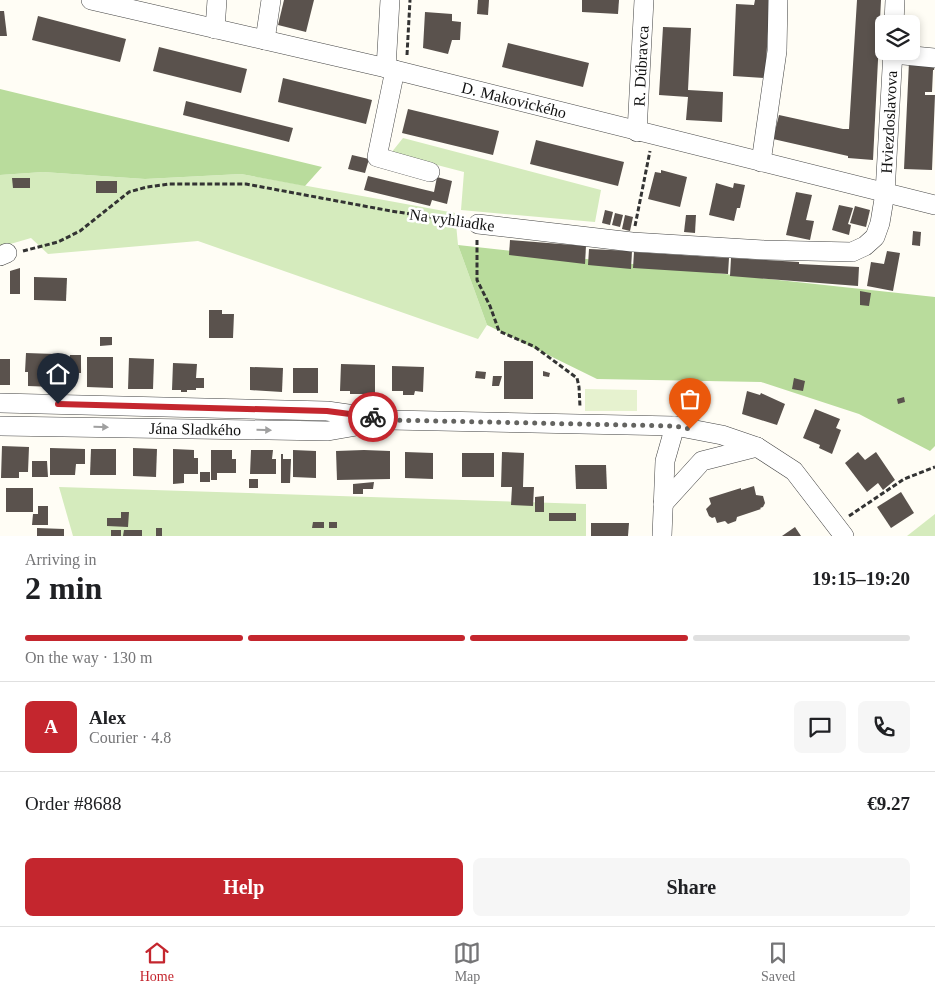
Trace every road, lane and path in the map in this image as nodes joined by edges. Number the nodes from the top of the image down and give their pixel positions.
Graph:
1 (92, 0) edge
2 (217, 0) edge
3 (271, 0) edge
4 (390, 0) edge
5 (644, 0) edge
6 (778, 0) edge
7 (895, 0) edge
8 (111, 2) edge
9 (894, 15) edge
10 (215, 29) junction
11 (265, 40) junction
12 (920, 56) edge
13 (935, 58) edge
14 (893, 60) edge
15 (390, 69) junction
16 (645, 134) junction
17 (761, 162) junction
18 (430, 172) dead end
19 (885, 193) junction
20 (935, 205) edge
21 (478, 224) junction
22 (632, 242) junction
23 (4, 254) edge
24 (0, 403) edge
25 (390, 420) junction
26 (580, 424) junction
27 (0, 426) edge
28 (674, 426) junction
29 (757, 447) junction
30 (935, 467) edge
31 (663, 504) junction
32 (845, 527) edge
33 (662, 536) edge

1 - 8 street, D. Makovického
2 - 10 street
3 - 11 street
4 - 15 street
5 - 16 street, R. Dúbravca
6 - 17 street
7 - 9 street
8 - 10 street, D. Makovického
10 - 11 street, D. Makovického
11 - 15 street, D. Makovického
12 - 13 street
14 - 19 street, Hviezdoslavova
15 - 16 street, D. Makovického
15 - 18 street
16 - 17 street, D. Makovického
16 - 22 path
17 - 19 street, D. Makovického
19 - 20 street, D. Makovického
19 - 22 street, Na vyhliadke
21 - 22 street, Na vyhliadke
21 - 23 path, Na vyhliadke
21 - 26 path
24 - 25 street, Jána Sladkého
25 - 26 street, Jána Sladkého
27 -> 25 street, Jána Sladkého
26 - 28 street, Jána Sladkého
28 - 29 street, Jána Sladkého
28 - 31 street
29 - 31 street
29 - 32 street, Jána Sladkého
30 - 32 path
31 - 33 street

